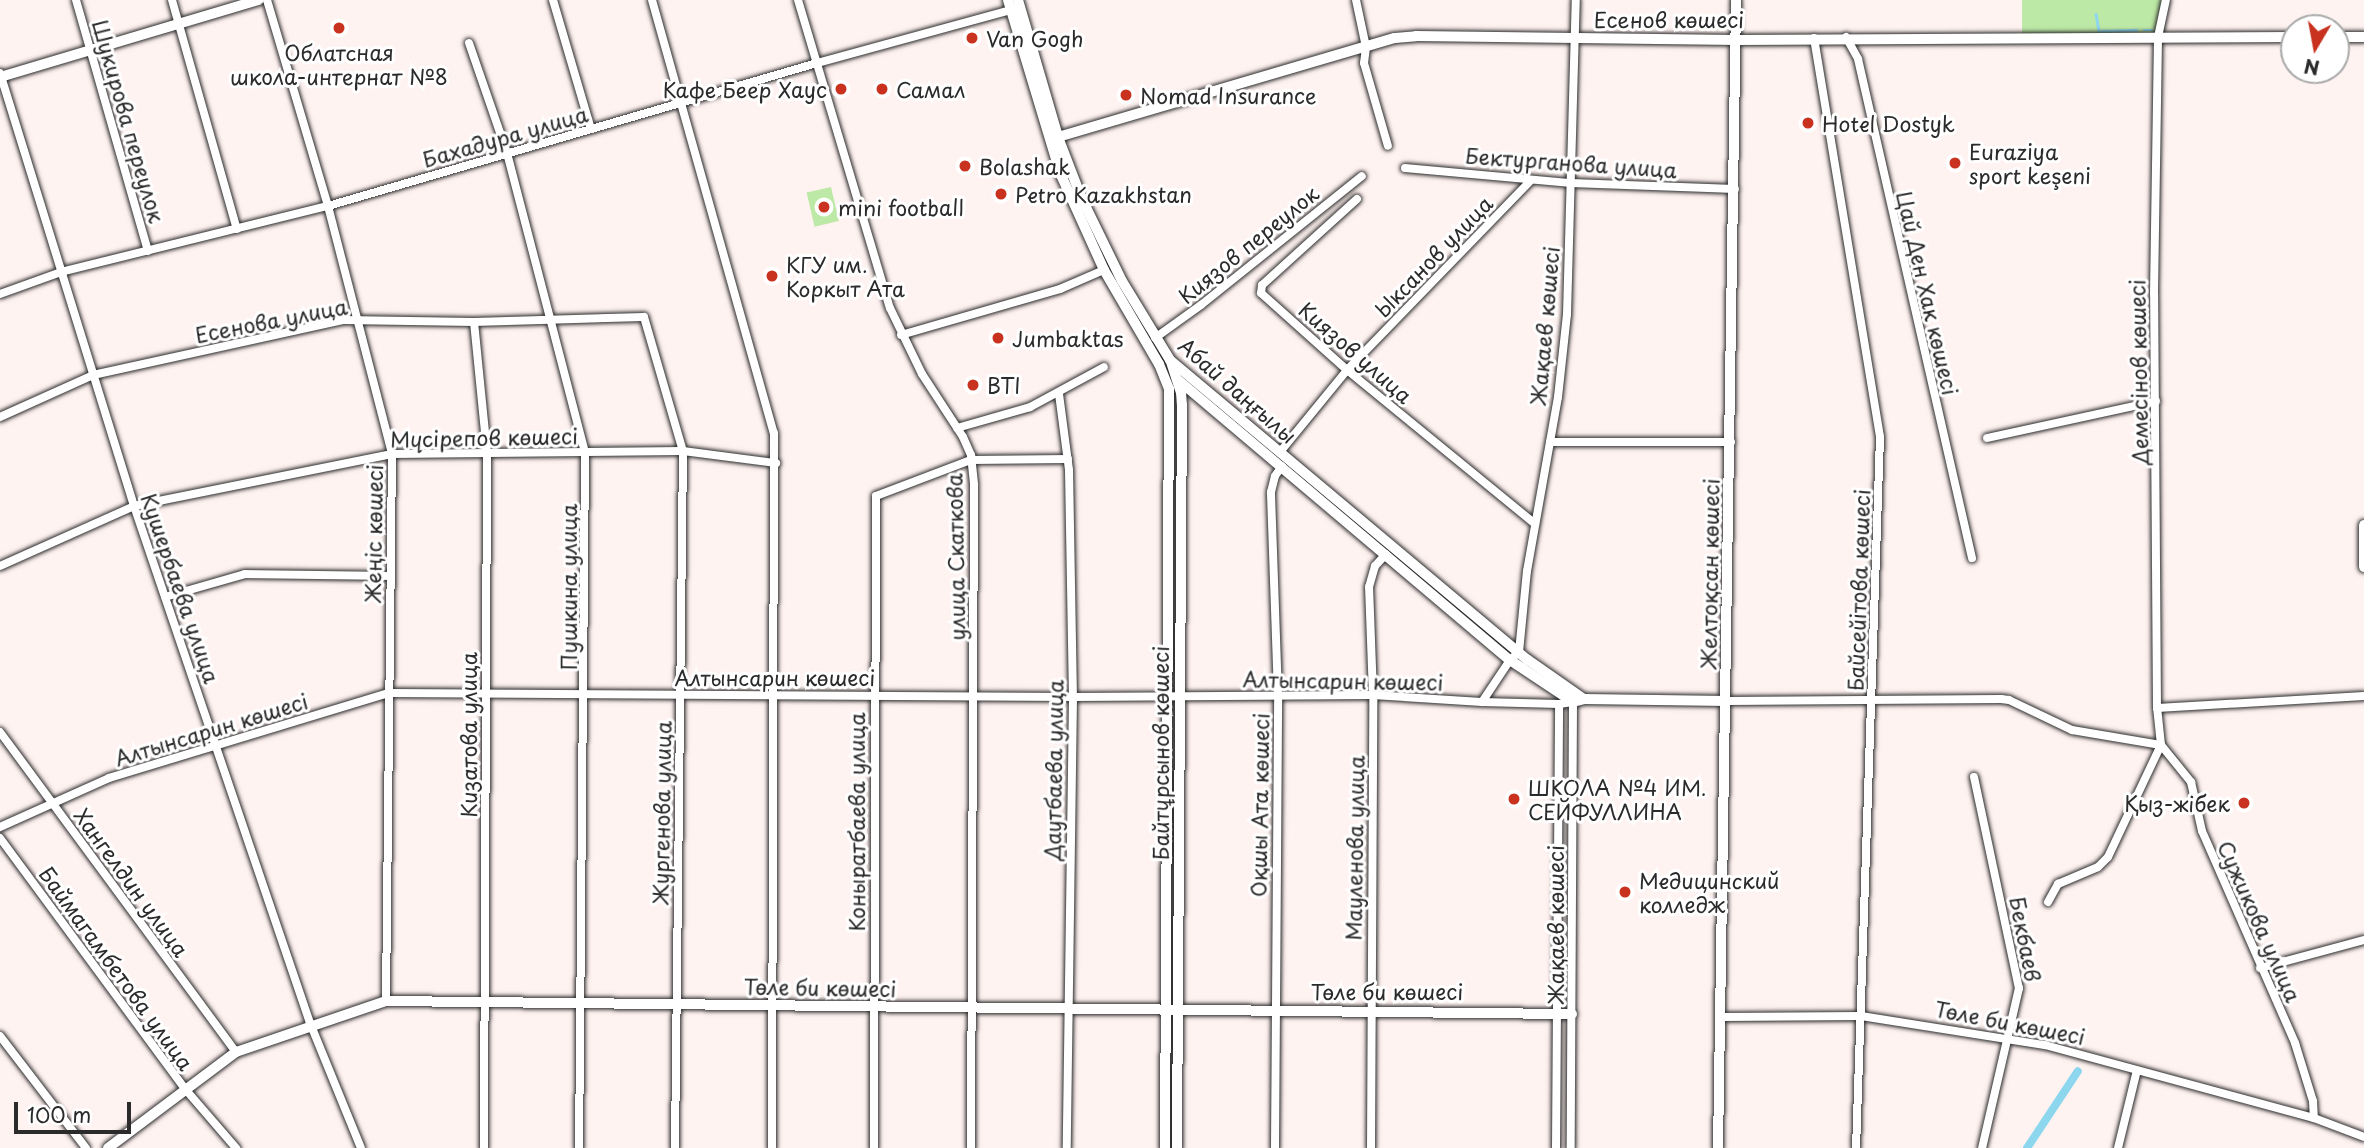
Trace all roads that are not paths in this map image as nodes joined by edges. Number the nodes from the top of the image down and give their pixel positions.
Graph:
1 (76, 0) edge
2 (172, 0) edge
3 (259, 0) edge
4 (267, 0) edge
5 (552, 0) edge
6 (652, 0) edge
7 (798, 0) edge
8 (1356, 0) edge
9 (1576, 0) edge
10 (1736, 0) edge
11 (2166, 0) edge
12 (1014, 4) edge
13 (180, 24) junction
14 (1846, 37) junction
15 (2158, 37) junction
16 (2280, 37) edge
17 (1575, 38) junction
18 (1814, 38) junction
19 (1737, 40) junction
20 (469, 43) dead end
21 (1366, 47) junction
22 (91, 50) junction
23 (817, 63) junction
24 (0, 75) edge
25 (682, 102) junction
26 (591, 129) junction
27 (1053, 138) junction
28 (1388, 146) dead end
29 (508, 153) junction
30 (1405, 168) dead end
31 (1362, 176) dead end
32 (1531, 180) junction
33 (1571, 183) junction
34 (1735, 189) junction
35 (1357, 199) dead end
36 (328, 206) junction
37 (237, 229) junction
38 (148, 251) junction
39 (1105, 264) junction
40 (61, 272) junction
41 (0, 294) edge
42 (644, 317) joint
43 (551, 320) junction
44 (357, 321) junction
45 (474, 323) junction
46 (901, 335) junction
47 (1155, 338) junction
48 (1164, 362) junction
49 (1104, 367) dead end
50 (1347, 370) junction
51 (93, 374) junction
52 (1178, 380) junction
53 (1059, 394) junction
54 (2156, 401) junction
55 (1209, 404) junction
56 (0, 417) edge
57 (1182, 424) junction
58 (957, 428) junction
59 (1987, 438) dead end
60 (1550, 442) junction
61 (1731, 442) junction
62 (682, 451) junction
63 (1280, 452) junction
64 (486, 453) junction
65 (585, 453) junction
66 (392, 454) junction
67 (1068, 459) junction
68 (971, 460) junction
69 (776, 463) junction
70 (1283, 467) junction
71 (134, 506) junction
72 (1535, 524) junction
73 (2364, 525) edge
74 (1386, 554) junction
75 (1972, 558) dead end
76 (0, 566) edge
77 (2364, 566) edge
78 (390, 576) junction
79 (165, 597) junction
80 (1519, 652) junction
81 (1510, 660) junction
82 (388, 693) junction
83 (486, 694) junction
84 (585, 694) junction
85 (680, 694) junction
86 (774, 694) junction
87 (874, 694) junction
88 (1174, 694) junction
89 (974, 695) junction
90 (1278, 695) junction
91 (1373, 695) junction
92 (2364, 696) edge
93 (1073, 697) junction
94 (1578, 700) junction
95 (1872, 700) junction
96 (1727, 701) junction
97 (1482, 702) junction
98 (1559, 704) junction
99 (2157, 708) junction
100 (0, 732) edge
101 (2161, 745) junction
102 (217, 746) junction
103 (1974, 777) dead end
104 (52, 803) junction
105 (0, 827) edge
106 (0, 838) edge
107 (2048, 902) dead end
108 (2364, 940) edge
109 (2260, 968) junction
110 (386, 1001) junction
111 (485, 1003) junction
112 (582, 1004) junction
113 (676, 1004) junction
114 (774, 1006) junction
115 (974, 1006) junction
116 (874, 1007) junction
117 (1069, 1007) junction
118 (1172, 1008) junction
119 (1275, 1009) junction
120 (1370, 1011) junction
121 (1557, 1013) junction
122 (1572, 1014) junction
123 (1861, 1016) junction
124 (1722, 1017) junction
125 (310, 1025) junction
126 (0, 1036) edge
127 (2009, 1040) junction
128 (236, 1052) junction
129 (2137, 1070) junction
130 (186, 1090) junction
131 (2314, 1118) junction
132 (2364, 1137) edge
133 (86, 1148) edge
134 (108, 1148) edge
135 (236, 1148) edge
136 (361, 1148) edge
137 (485, 1148) edge
138 (579, 1148) edge
139 (675, 1148) edge
140 (772, 1148) edge
141 (874, 1148) edge
142 (971, 1148) edge
143 (1067, 1148) edge
144 (1165, 1148) edge
145 (1177, 1148) edge
146 (1275, 1148) edge
147 (1371, 1148) edge
148 (1556, 1148) edge
149 (1571, 1148) edge
150 (1718, 1148) edge
151 (1856, 1148) edge
152 (1982, 1148) edge
153 (2118, 1148) edge

1 - 22 street, Шукирова переулок
2 - 13 street
3 - 13 street
4 - 36 street, Жеңіс көшесі
5 - 26 street
6 - 25 street
7 - 23 street, улица Скаткова
8 - 21 street
9 - 17 street, Жақаев көшесі
10 - 19 street, Желтоқсан көшесі
11 - 15 street, Демесінов көшесі
12 - 23 street, Бахадура улица
12 - 27 street, Абай даңғылы
13 - 22 street
13 - 37 street
14 - 15 street, Есенов көшесі
14 - 18 street, Есенов көшесі
14 - 75 street, Цай Ден Хак көшесі
15 - 16 street, Есенов көшесі
15 - 54 street, Демесінов көшесі
17 - 19 street, Есенов көшесі
17 - 21 street, Есенов көшесі
17 - 33 street, Жақаев көшесі
18 - 19 street, Есенов көшесі
18 - 95 street, Байсейітова көшесі
19 - 34 street, Желтоқсан көшесі
20 - 29 street, Пушкина улица
21 - 27 street, Есенов көшесі
21 - 28 street
22 - 24 street
22 - 38 street, Шукирова переулок
23 - 25 street, Бахадура улица
23 - 46 street, улица Скаткова
24 - 40 street, Кушербаева улица
25 - 26 street, Бахадура улица
25 - 69 street
26 - 29 street, Бахадура улица
27 - 39 street, Абай даңғылы
29 - 36 street, Бахадура улица
29 - 43 street, Пушкина улица
30 - 32 street, Бектурганова улица
31 - 47 street, Киязов переулок
32 - 33 street, Бектурганова улица
32 - 50 street, Ыксанов улица
33 - 34 street, Бектурганова улица
33 - 60 street, Жақаев көшесі
34 - 61 street, Желтоқсан көшесі
35 - 50 street, Киязов улица
36 - 37 street, Бахадура улица
36 - 44 street, Жеңіс көшесі
37 - 38 street, Бахадура улица
38 - 40 street, Бахадура улица
39 - 46 street
39 - 47 street, Абай даңғылы
39 - 48 street, Абай даңғылы
40 - 41 street, Бахадура улица
40 - 51 street, Кушербаева улица
42 - 43 street, Есенова улица
42 - 62 street, Жургенова улица
43 - 45 street, Есенова улица
43 - 65 street, Пушкина улица
44 - 45 street, Есенова улица
44 - 51 street, Есенова улица
44 - 66 street, Жеңіс көшесі
45 - 64 street, Кизатова улица
46 - 58 street, улица Скаткова
47 - 48 street, Абай даңғылы
48 - 52 street, Абай даңғылы
48 - 63 street, Абай даңғылы
48 - 88 street, Байтұрсынов көшесі
49 - 53 street
50 - 63 street, Ыксанов улица
50 - 72 street, Киязов улица
51 - 56 street, Есенова улица
51 - 71 street, Кушербаева улица
52 - 55 street, Абай даңғылы
52 - 57 street, Байтұрсынов көшесі
53 - 58 street
53 - 67 street, Даутбаева улица
54 - 59 street
54 - 99 street, Демесінов көшесі
55 - 57 street
55 - 70 street, Абай даңғылы
57 - 88 street, Байтұрсынов көшесі
58 - 68 street, улица Скаткова
60 - 61 street
60 - 72 street, Жақаев көшесі
61 - 96 street, Желтоқсан көшесі
62 - 65 street, Мүсірепов көшесі
62 - 69 street, Мүсірепов көшесі
62 - 85 street, Жургенова улица
63 - 80 street, Абай даңғылы
64 - 65 street, Мүсірепов көшесі
64 - 66 street, Мүсірепов көшесі
64 - 83 street, Кизатова улица
65 - 84 street, Пушкина улица
66 - 71 street, Мүсірепов көшесі
66 - 78 street, Жеңіс көшесі
67 - 68 street
67 - 93 street, Даутбаева улица
68 - 87 street, Коныратбаева улица
68 - 89 street, улица Скаткова
69 - 86 street
70 - 74 street, Абай даңғылы
70 - 90 street, Оқшы Ата көшесі
71 - 76 street, Мүсірепов көшесі
71 - 79 street, Кушербаева улица
72 - 80 street, Жақаев көшесі
73 - 77 street
74 - 81 street, Абай даңғылы
74 - 91 street, Мауленова улица
78 - 79 street
78 - 82 street, Жеңіс көшесі
79 - 102 street, Кушербаева улица
80 - 81 street
80 - 94 street, Абай даңғылы
81 - 94 street, Абай даңғылы
81 - 97 street
82 - 83 street, Алтынсарин көшесі
82 - 102 street, Алтынсарин көшесі
82 - 110 street, Жеңіс көшесі
83 - 84 street, Алтынсарин көшесі
83 - 111 street, Кизатова улица
84 - 85 street, Алтынсарин көшесі
84 - 112 street, Пушкина улица
85 - 86 street, Алтынсарин көшесі
85 - 113 street, Жургенова улица
86 - 87 street, Алтынсарин көшесі
86 - 114 street
87 - 89 street, Алтынсарин көшесі
87 - 116 street, Коныратбаева улица
88 - 90 street, Алтынсарин көшесі
88 - 93 street, Алтынсарин көшесі
88 - 118 street, Байтұрсынов көшесі
89 - 93 street, Алтынсарин көшесі
89 - 115 street, улица Скаткова
90 - 91 street, Алтынсарин көшесі
90 - 119 street, Оқшы Ата көшесі
91 - 97 street, Алтынсарин көшесі
91 - 120 street, Мауленова улица
92 - 99 street
93 - 117 street, Даутбаева улица
94 - 96 street
94 - 98 street, Алтынсарин көшесі
94 - 122 street, Жақаев көшесі
95 - 96 street
95 - 101 street
95 - 123 street, Байсейітова көшесі
96 - 124 street, Желтоқсан көшесі
97 - 98 street, Алтынсарин көшесі
98 - 121 street, Жақаев көшесі
99 - 101 street, Демесінов көшесі
100 - 104 street, Хангелдин улица
101 - 107 street
101 - 109 street, Сужикова улица
102 - 104 street, Алтынсарин көшесі
102 - 125 street, Кушербаева улица
103 - 127 street, Бекбаев
104 - 105 street, Алтынсарин көшесі
104 - 128 street, Хангелдин улица
106 - 130 street, Баймагамбетова улица
108 - 109 street
109 - 131 street, Сужикова улица
110 - 111 street, Төле би көшесі
110 - 125 street, Төле би көшесі
111 - 112 street, Төле би көшесі
111 - 137 street, Кизатова улица
112 - 113 street, Төле би көшесі
112 - 138 street, Пушкина улица
113 - 114 street, Төле би көшесі
113 - 139 street, Жургенова улица
114 - 116 street, Төле би көшесі
114 - 140 street
115 - 116 street, Төле би көшесі
115 - 117 street, Төле би көшесі
115 - 142 street, улица Скаткова
116 - 141 street, Коныратбаева улица
117 - 118 street, Төле би көшесі
117 - 143 street, Даутбаева улица
118 - 119 street, Төле би көшесі
118 - 144 street, Байтұрсынов көшесі
118 - 145 street, Байтұрсынов көшесі
119 - 120 street, Төле би көшесі
119 - 146 street, Оқшы Ата көшесі
120 - 121 street, Төле би көшесі
120 - 147 street, Мауленова улица
121 - 122 street, Төле би көшесі
121 - 148 street, Жақаев көшесі
122 - 149 street, Жақаев көшесі
123 - 124 street, Төле би көшесі
123 - 127 street, Төле би көшесі
123 - 151 street, Байсейітова көшесі
124 - 150 street, Желтоқсан көшесі
125 - 128 street, Төле би көшесі
125 - 136 street, Кушербаева улица
126 - 133 street
127 - 129 street, Төле би көшесі
127 - 152 street, Бекбаев
128 - 130 street, Төле би көшесі
129 - 131 street, Төле би көшесі
129 - 153 street
130 - 134 street, Төле би көшесі
130 - 135 street, Баймагамбетова улица
131 - 132 street, Төле би көшесі

